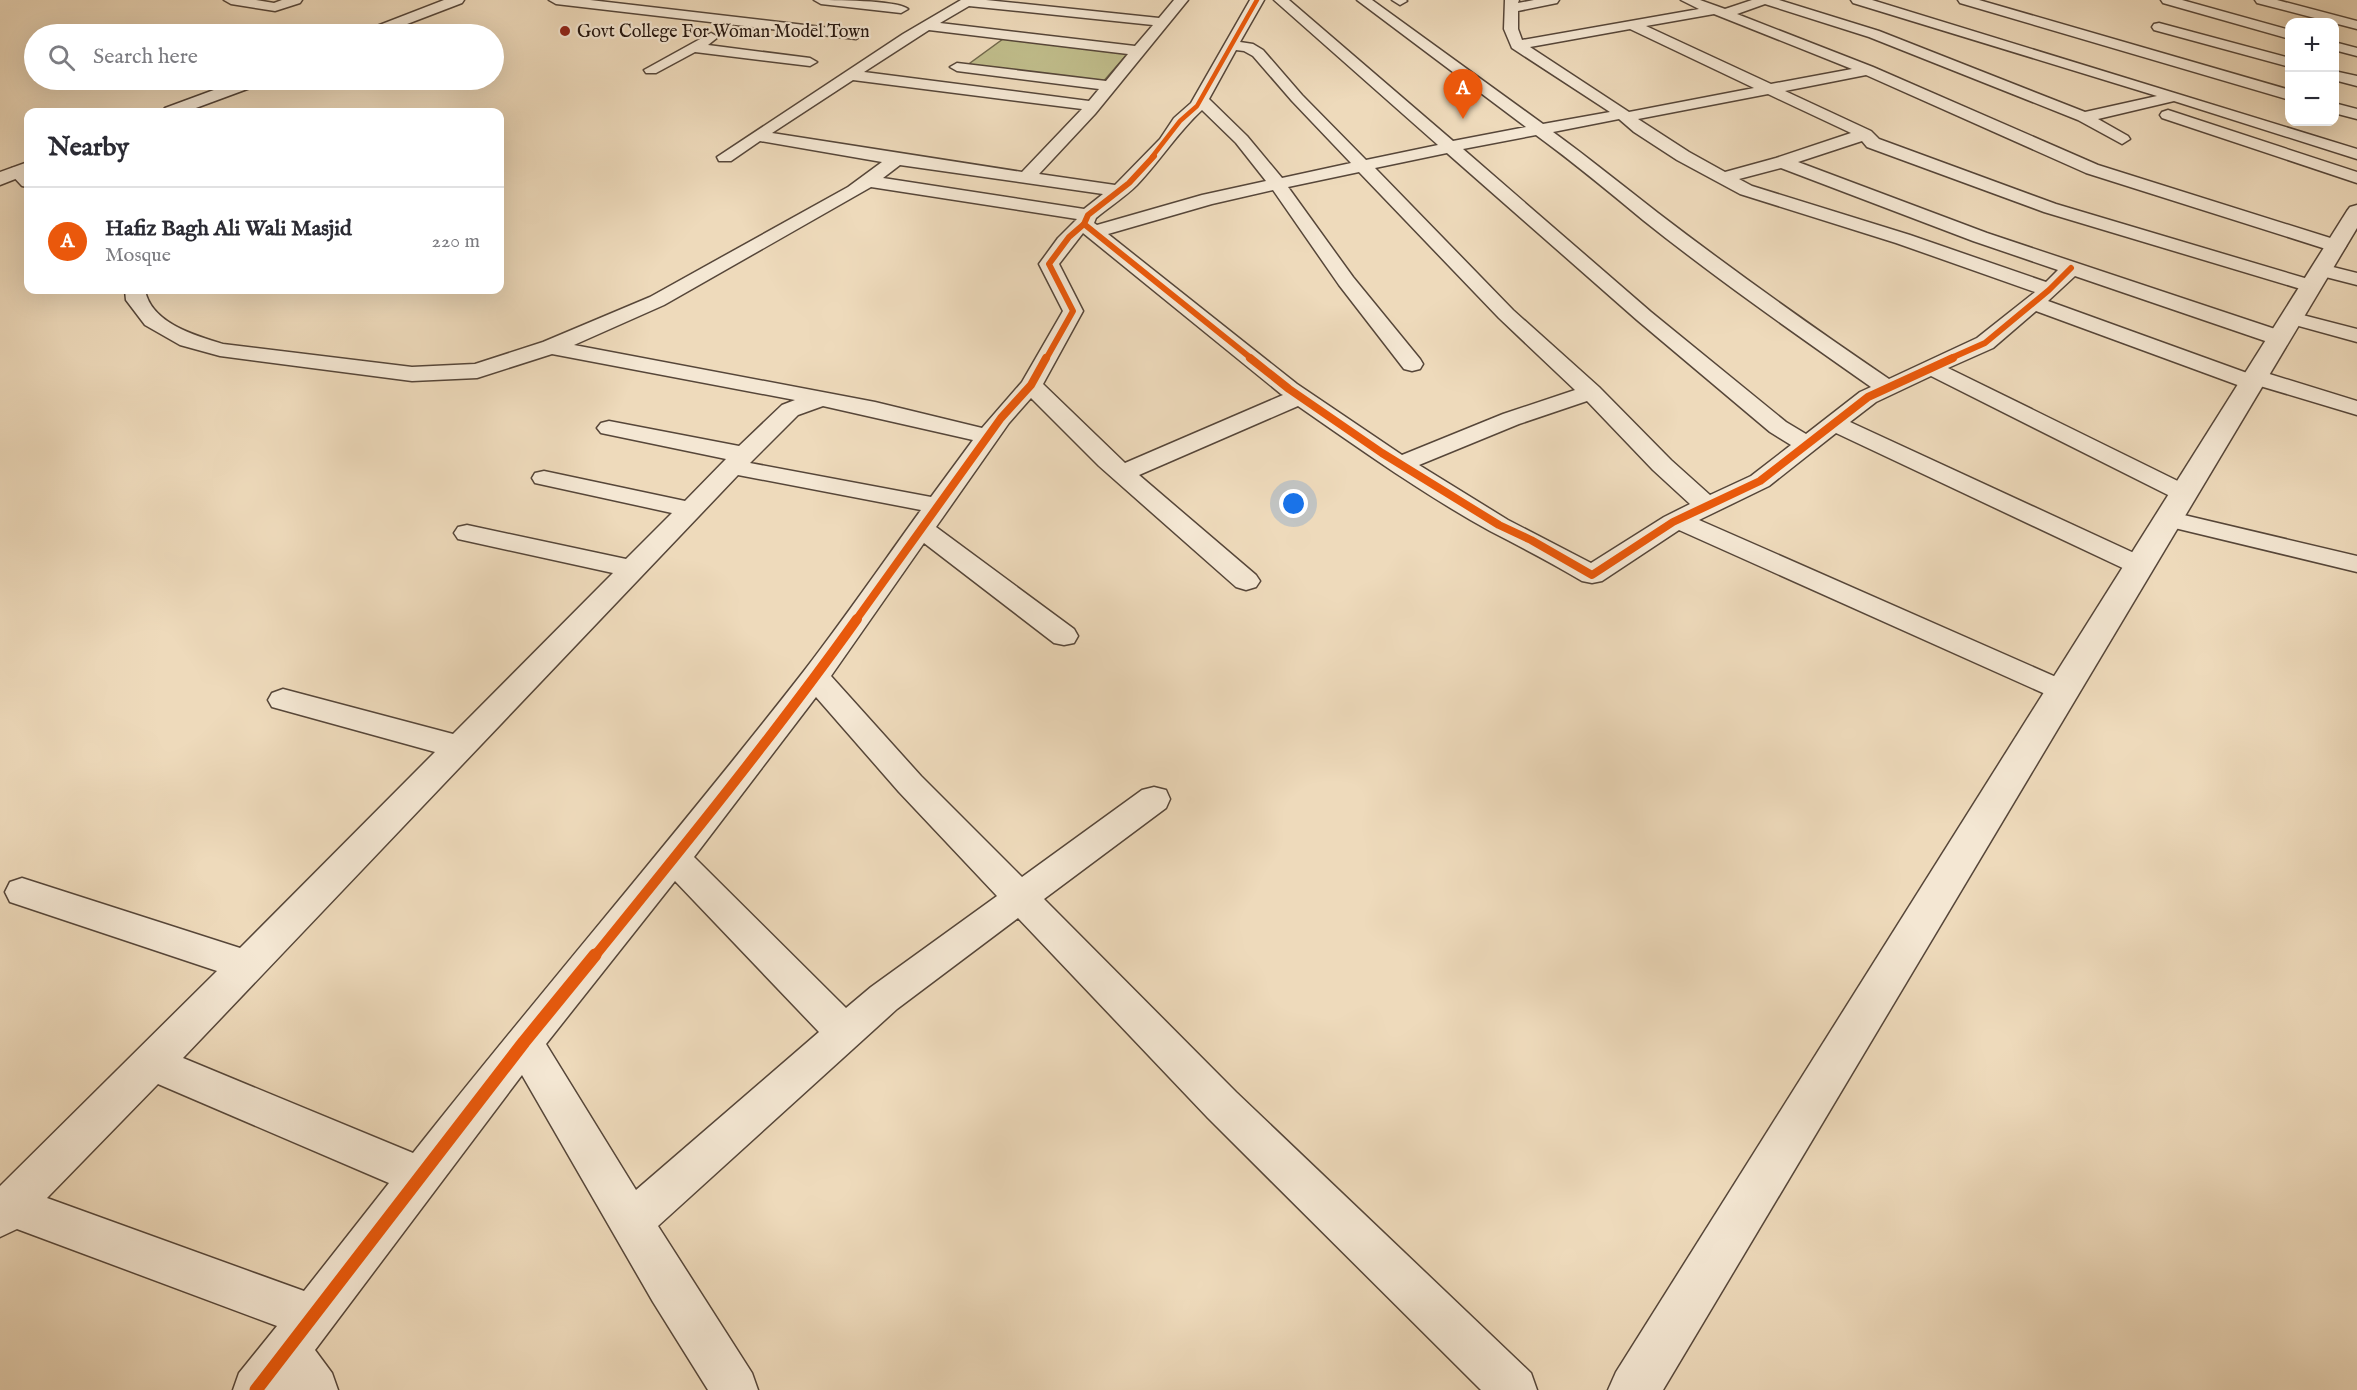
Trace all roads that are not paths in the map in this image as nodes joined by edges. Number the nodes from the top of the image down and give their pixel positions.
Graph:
1 (231, 0) edge
2 (295, 0) edge
3 (458, 0) edge
4 (556, 0) edge
5 (820, 0) edge
6 (1181, 0) edge
7 (1257, 0) edge
8 (1281, 0) edge
9 (1364, 0) edge
10 (1552, 0) edge
11 (1688, 0) edge
12 (1858, 0) edge
13 (2168, 0) edge
14 (2262, 0) edge
15 (968, 1) edge
16 (735, 4) dead end
17 (1962, 4) edge
18 (2277, 4) junction
19 (1512, 5) edge
20 (901, 9) dead end
21 (1723, 12) junction
22 (2216, 14) junction
23 (1912, 17) junction
24 (710, 18) junction
25 (740, 21) junction
26 (1163, 22) junction
27 (395, 24) edge
28 (1632, 25) junction
29 (2357, 25) edge
30 (927, 26) junction
31 (2159, 27) dead end
32 (1859, 29) junction
33 (2285, 34) edge
34 (856, 35) dead end
35 (999, 35) junction
36 (1230, 45) junction
37 (1517, 45) junction
38 (693, 47) junction
39 (2339, 47) edge
40 (1138, 51) junction
41 (2357, 52) edge
42 (810, 62) dead end
43 (2285, 62) edge
44 (957, 67) junction
45 (651, 70) dead end
46 (1868, 70) junction
47 (852, 75) junction
48 (2339, 76) edge
49 (2357, 81) edge
50 (933, 86) junction
51 (1110, 86) junction
52 (229, 90) edge
53 (1770, 90) junction
54 (2285, 94) edge
55 (2175, 96) junction
56 (1200, 99) junction
57 (2137, 105) junction
58 (1093, 106) junction
59 (182, 108) edge
60 (2339, 109) edge
61 (2357, 114) edge
62 (1624, 116) junction
63 (2084, 117) junction
64 (1538, 130) junction
65 (1865, 134) junction
66 (758, 136) junction
67 (2122, 139) dead end
68 (1451, 148) junction
69 (2357, 154) edge
70 (725, 157) dead end
71 (897, 159) junction
72 (1782, 162) junction
73 (1363, 166) junction
74 (24, 174) edge
75 (1026, 178) junction
76 (1722, 178) junction
77 (2357, 178) edge
78 (0, 179) edge
79 (868, 181) junction
80 (1277, 184) junction
81 (1118, 191) junction
82 (2357, 212) edge
83 (1089, 224) junction
84 (2323, 267) junction
85 (2071, 268) junction
86 (2357, 279) edge
87 (135, 294) edge
88 (2041, 296) junction
89 (2285, 328) junction
90 (2357, 336) edge
91 (551, 347) junction
92 (1412, 364) dead end
93 (1931, 368) junction
94 (2253, 380) junction
95 (1031, 386) junction
96 (1888, 388) junction
97 (1591, 392) junction
98 (1301, 396) junction
99 (821, 399) junction
100 (2357, 408) edge
101 (1833, 423) junction
102 (609, 428) dead end
103 (988, 436) junction
104 (1806, 444) junction
105 (739, 461) junction
106 (1400, 464) junction
107 (1122, 473) junction
108 (544, 478) dead end
109 (1707, 506) junction
110 (2175, 506) junction
111 (692, 510) junction
112 (930, 517) junction
113 (1678, 520) junction
114 (467, 533) dead end
115 (2138, 564) junction
116 (2357, 564) edge
117 (633, 569) junction
118 (1246, 581) dead end
119 (1065, 636) dead end
120 (815, 677) junction
121 (2061, 691) junction
122 (283, 700) dead end
123 (460, 747) junction
124 (1154, 799) dead end
125 (674, 858) junction
126 (22, 892) dead end
127 (1021, 897) junction
128 (247, 966) junction
129 (845, 1033) junction
130 (524, 1042) junction
131 (152, 1063) junction
132 (420, 1176) junction
133 (8, 1199) edge
134 (631, 1222) junction
135 (299, 1333) junction
136 (256, 1390) edge
137 (315, 1390) edge
138 (735, 1390) edge
139 (1514, 1390) edge
140 (1634, 1390) edge

1 - 2 street
3 - 27 street
4 - 24 street
5 - 20 street
6 - 26 street
7 - 36 street
8 - 68 street
9 - 64 street
10 - 19 street
11 - 21 street
12 - 23 street
13 - 22 street
14 - 18 street
15 - 26 street
15 - 30 street
16 - 24 street
17 - 23 street
17 - 54 street
18 - 22 street
18 - 29 street
19 - 37 street
21 - 28 street
21 - 32 street
21 - 46 street
22 - 33 street
23 - 32 street
23 - 55 street
24 - 25 street
25 - 34 street
25 - 38 street
26 - 40 street
28 - 37 street
28 - 53 street
30 - 35 street
30 - 47 street
31 - 43 street
32 - 63 street
35 - 40 street
35 - 44 street
36 - 56 street
36 - 73 street
37 - 62 street
38 - 42 street
38 - 45 street
39 - 41 street
40 - 51 street
44 - 50 street
44 - 51 street
46 - 53 street
46 - 84 street
47 - 50 street
47 - 66 street
48 - 49 street
50 - 58 street
51 - 58 street
52 - 59 street
53 - 62 street
53 - 65 street
55 - 57 street
55 - 69 street
56 - 80 street
56 - 81 street
57 - 63 street
57 - 77 street
58 - 75 street
60 - 61 street
62 - 64 street
62 - 76 street
63 - 67 street
64 - 68 street
64 - 96 street
65 - 72 street
65 - 84 street
66 - 70 street
66 - 71 street
68 - 73 street
68 - 104 street
71 - 75 street
71 - 79 street
72 - 76 street
72 - 85 street
73 - 80 street
73 - 97 street
74 - 78 street
75 - 81 street
76 - 88 street
79 - 83 street
79 - 91 street
80 - 83 street
80 - 92 street
81 - 83 street
82 - 84 street
83 - 95 street
83 - 98 street
84 - 86 street
84 - 89 street
85 - 88 street
85 - 89 street
87 - 91 street
88 - 93 street
88 - 94 street
89 - 90 street
89 - 94 street
91 - 99 street
93 - 96 street
93 - 110 street
94 - 100 street
94 - 110 street
95 - 103 street
95 - 107 street
96 - 101 street
97 - 106 street
97 - 109 street
98 - 106 street
98 - 107 street
99 - 103 street
99 - 105 street
101 - 104 street
101 - 115 street
102 - 105 street
103 - 112 street
104 - 109 street
105 - 111 street
105 - 112 street
106 - 113 street
107 - 118 street
108 - 111 street
109 - 113 street
110 - 115 street
110 - 116 street
111 - 117 street
112 - 119 street
112 - 120 street
113 - 121 street
114 - 117 street
115 - 121 street
117 - 123 street
120 - 125 street
120 - 127 street
121 - 140 street
122 - 123 street
123 - 128 street
124 - 127 street
125 - 129 street
125 - 130 street
126 - 128 street
127 - 129 street
127 - 139 street
128 - 131 street
129 - 134 street
130 - 132 street
130 - 134 street
131 - 132 street
131 - 133 street
132 - 135 street
133 - 135 street
134 - 138 street
135 - 136 street
135 - 137 street

